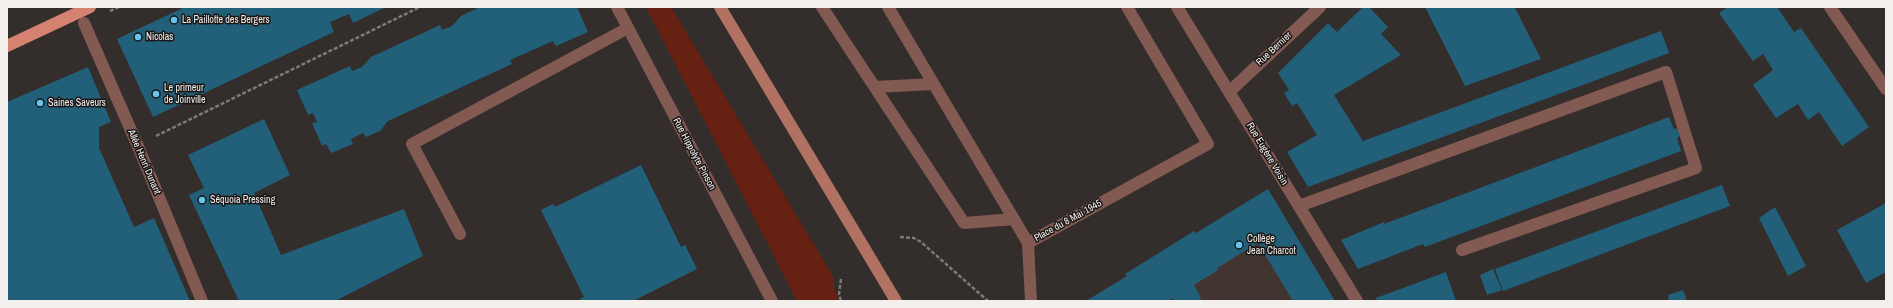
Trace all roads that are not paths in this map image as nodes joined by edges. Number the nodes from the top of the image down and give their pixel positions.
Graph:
1 (90, 7) edge
2 (617, 7) edge
3 (720, 7) edge
4 (822, 7) edge
5 (888, 7) edge
6 (1127, 7) edge
7 (1177, 7) edge
8 (1320, 7) edge
9 (1830, 7) edge
10 (84, 23) dead end
11 (628, 28) junction
12 (7, 46) edge
13 (933, 84) junction
14 (875, 87) junction
15 (1886, 89) edge
16 (1229, 92) junction
17 (1298, 206) junction
18 (1014, 219) junction
19 (460, 234) dead end
20 (1028, 243) junction
21 (1462, 250) dead end
22 (202, 301) edge
23 (772, 301) edge
24 (896, 301) edge
25 (1031, 301) edge
26 (1356, 301) edge

1 - 12 main road
2 - 11 street, Rue Hippolyte Pinson
3 - 24 main road
4 - 14 street
5 - 13 street, Place du 8 Mai 1945
6 - 20 street, Place du 8 Mai 1945
7 - 16 street, Rue Eugène Voisin
8 - 16 street, Rue Bernier
9 - 15 street
10 - 22 street, Allée Henri Dunant
11 - 19 street
11 - 23 street, Rue Hippolyte Pinson
13 - 14 street
13 - 18 street, Place du 8 Mai 1945
14 - 18 street
16 - 17 street, Rue Eugène Voisin
17 - 21 street
17 - 26 street, Rue Eugène Voisin
18 - 20 street, Place du 8 Mai 1945
20 - 25 street

